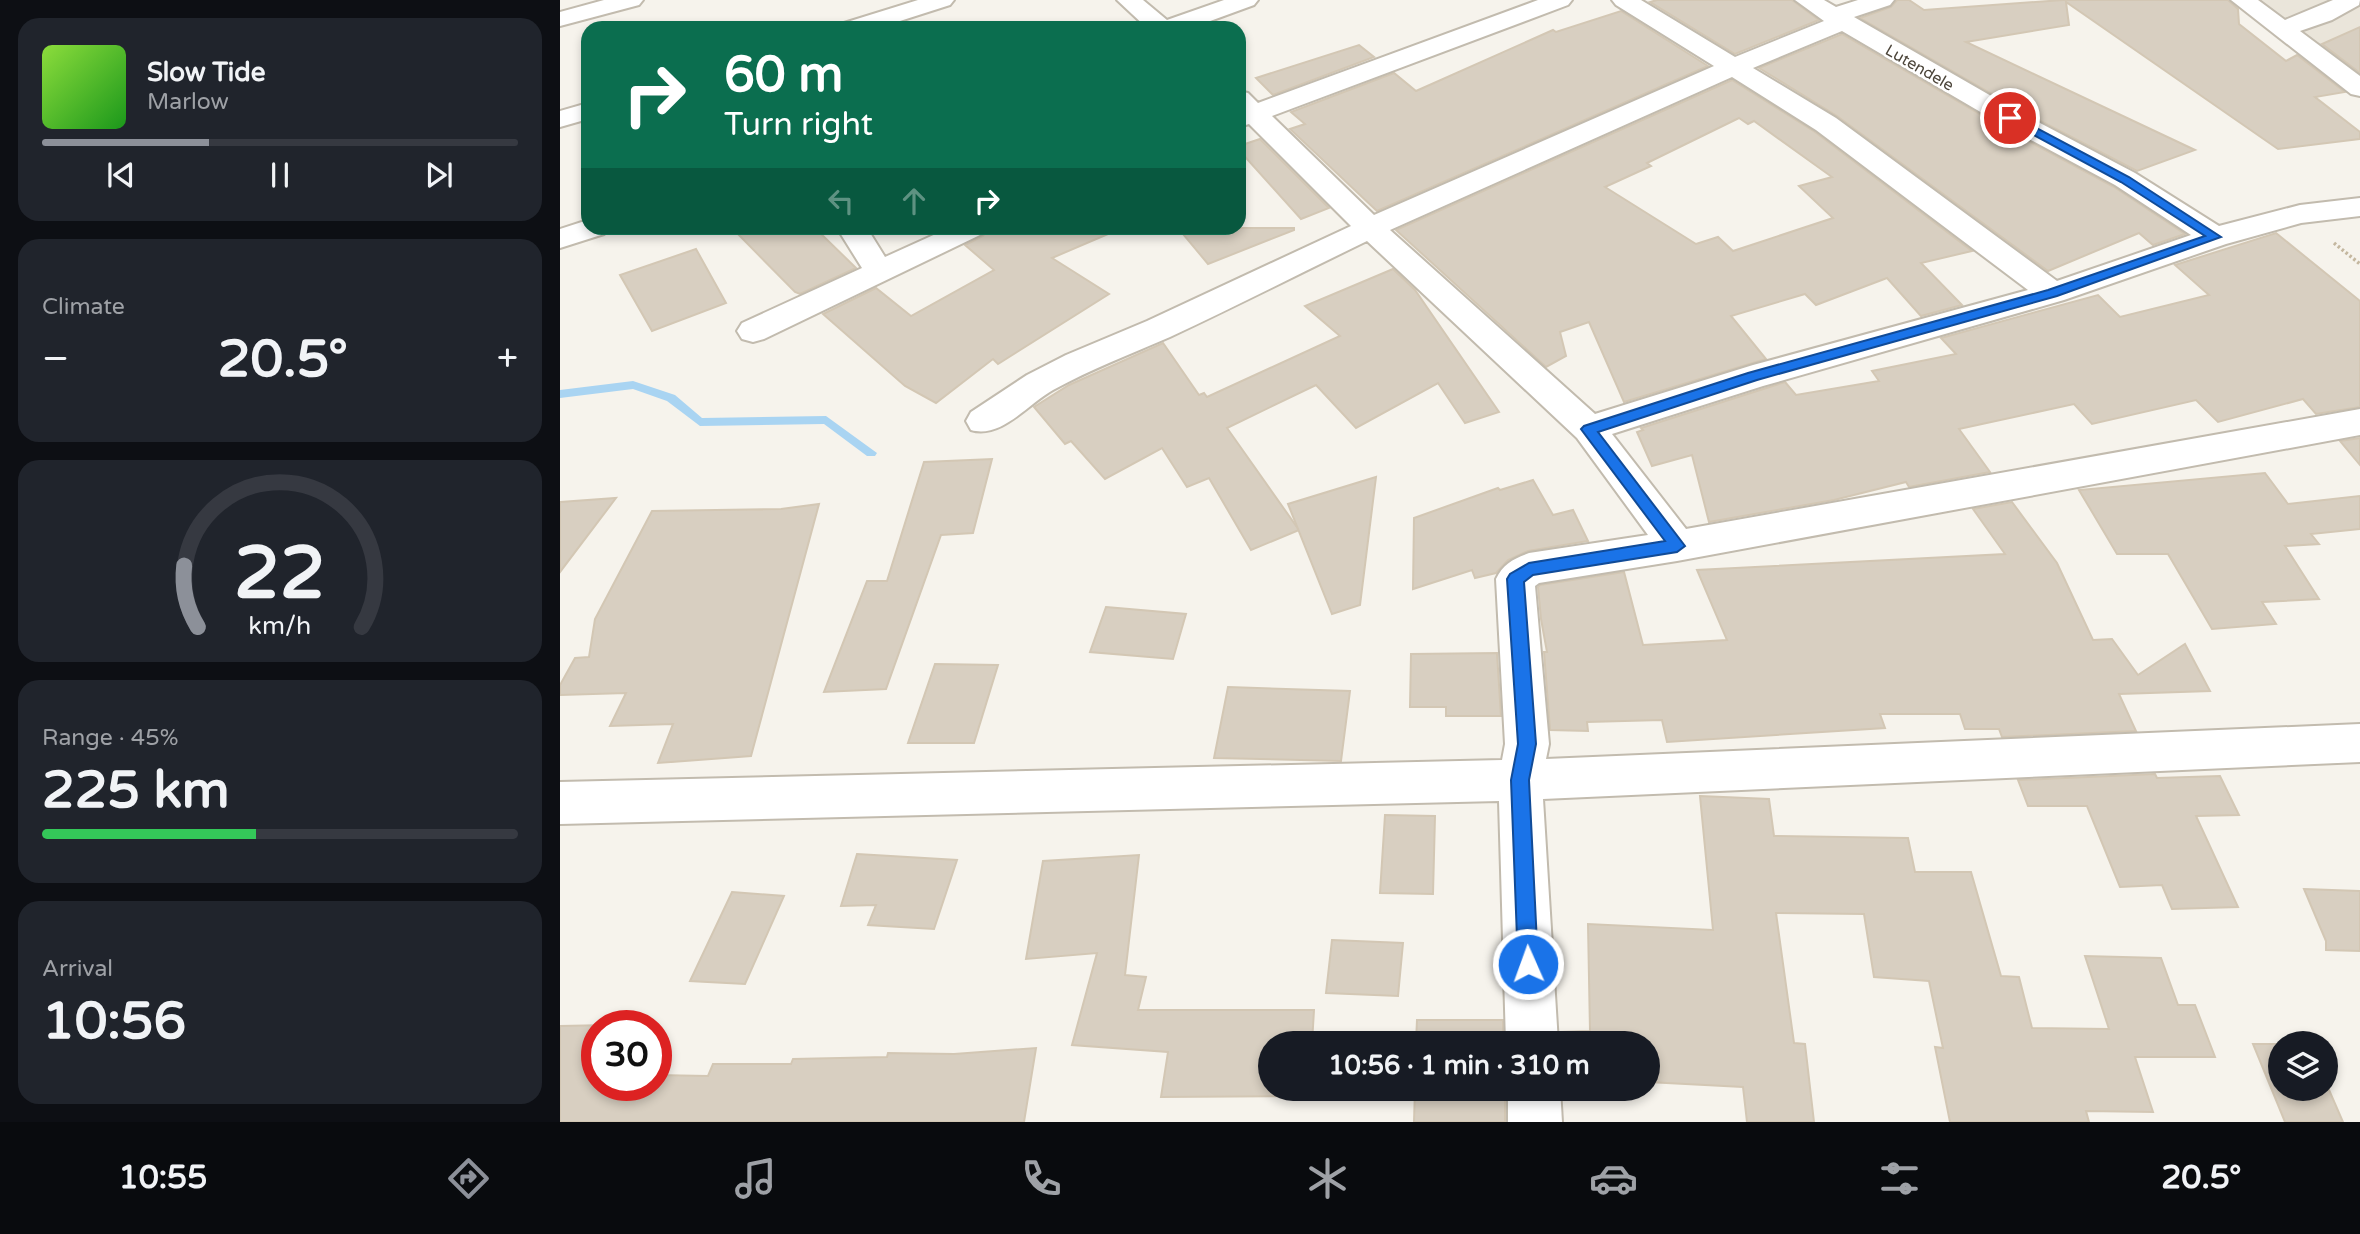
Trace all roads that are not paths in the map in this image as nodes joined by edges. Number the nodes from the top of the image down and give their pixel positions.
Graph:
1 (631, 0) edge
2 (942, 0) edge
3 (1129, 0) edge
4 (1246, 0) edge
5 (1560, 0) edge
6 (1624, 0) edge
7 (1807, 0) edge
8 (1882, 0) edge
9 (2243, 0) edge
10 (2351, 0) edge
11 (560, 19) edge
12 (1838, 19) junction
13 (875, 21) edge
14 (1154, 21) edge
15 (1188, 21) edge
16 (2283, 29) junction
17 (1733, 67) junction
18 (2360, 88) edge
19 (1246, 109) edge
20 (1246, 112) edge
21 (581, 113) edge
22 (560, 120) edge
23 (2360, 206) edge
24 (1370, 228) junction
25 (581, 232) edge
26 (856, 235) edge
27 (957, 235) edge
28 (2215, 237) junction
29 (560, 239) edge
30 (879, 271) junction
31 (2053, 293) junction
32 (753, 331) dead end
33 (983, 421) dead end
34 (2360, 422) edge
35 (1589, 429) junction
36 (1677, 546) junction
37 (2360, 743) edge
38 (1520, 780) junction
39 (560, 803) edge
40 (1531, 1031) edge
41 (1534, 1101) edge
42 (1535, 1122) edge

1 - 11 street
2 - 13 street
3 - 14 street
4 - 15 street
5 - 19 street
6 - 17 street
7 - 12 street, Lutendele
8 - 12 street
9 - 16 street
10 - 16 street
12 - 17 street
12 - 28 street, Lutendele
16 - 18 street
17 - 24 street
17 - 31 street
20 - 24 street
21 - 22 street
23 - 28 street
24 - 33 street
24 - 35 street
25 - 29 street
26 - 30 street
27 - 30 street
28 - 31 street
30 - 32 street
31 - 35 street
34 - 36 street
35 - 36 street
36 - 38 street
37 - 38 street
38 - 39 street
38 - 40 street
41 - 42 street

